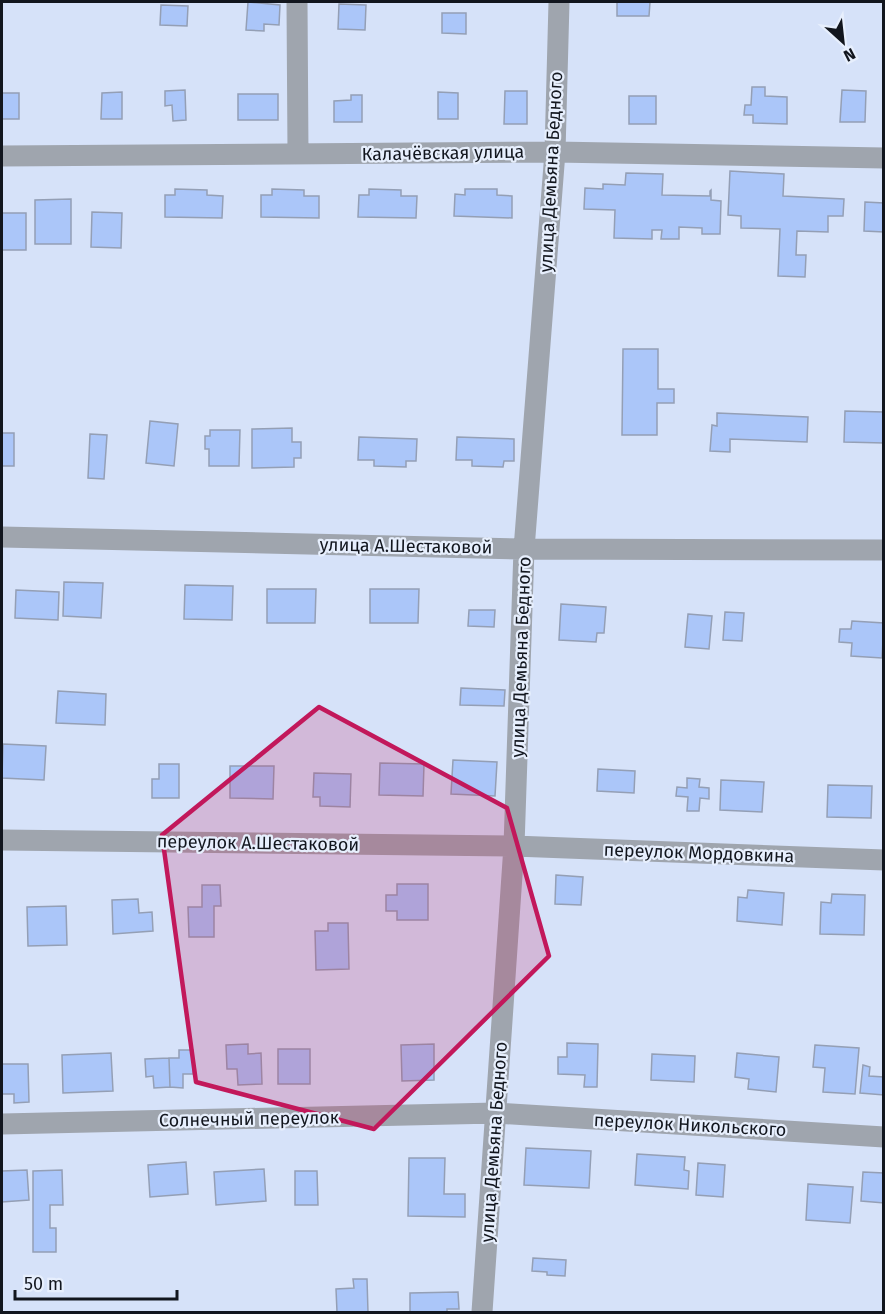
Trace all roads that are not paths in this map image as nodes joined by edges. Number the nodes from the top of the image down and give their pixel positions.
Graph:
1 (297, 2) edge
2 (559, 2) edge
3 (555, 152) junction
4 (298, 154) junction
5 (2, 156) edge
6 (884, 158) edge
7 (2, 537) edge
8 (524, 549) junction
9 (884, 550) edge
10 (2, 840) edge
11 (514, 846) junction
12 (884, 860) edge
13 (496, 1113) junction
14 (2, 1124) edge
15 (884, 1137) edge
16 (482, 1312) edge

1 - 4 street
2 - 3 street, улица Демьяна Бедного
3 - 4 street, Калачёвская улица
3 - 6 street, Калачёвская улица
3 - 8 street, улица Демьяна Бедного
4 - 5 street, Калачёвская улица
7 - 8 street, улица А.Шестаковой
8 - 9 street, улица А.Шестаковой
8 - 11 street, улица Демьяна Бедного
10 - 11 street, переулок А.Шестаковой
11 - 12 street, переулок Мордовкина
11 - 13 street, улица Демьяна Бедного
13 - 14 street, Солнечный переулок
13 - 15 street, переулок Никольского
13 - 16 street, улица Демьяна Бедного

